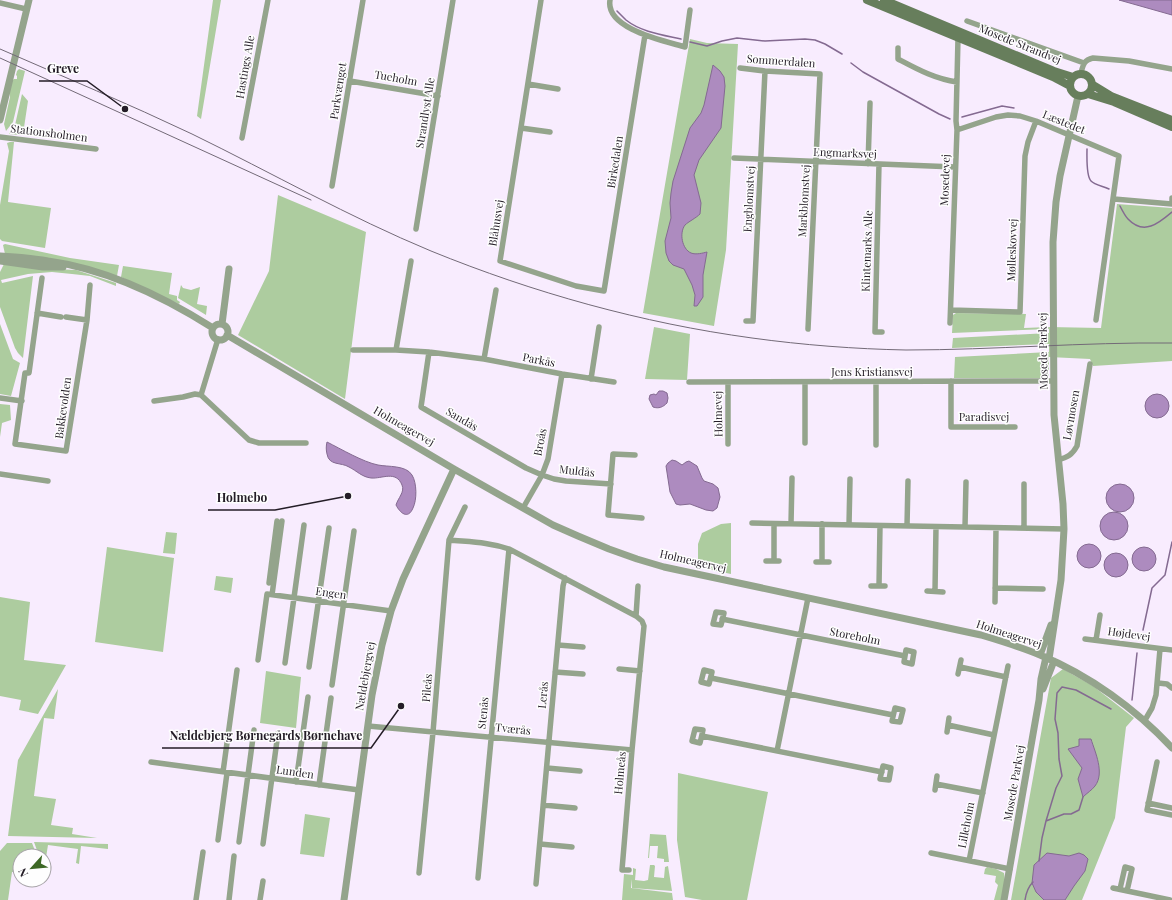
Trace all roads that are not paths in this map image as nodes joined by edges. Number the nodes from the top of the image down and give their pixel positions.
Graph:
1 (29, 0) edge
2 (268, 0) edge
3 (363, 0) edge
4 (453, 0) edge
5 (541, 0) edge
6 (610, 0) edge
7 (867, 0) edge
8 (884, 0) edge
9 (0, 3) edge
10 (26, 9) junction
11 (690, 10) dead end
12 (967, 21) dead end
13 (959, 34) junction
14 (646, 35) junction
15 (898, 48) dead end
16 (1084, 63) junction
17 (740, 68) dead end
18 (1172, 69) edge
19 (765, 71) junction
20 (820, 74) joint
21 (1077, 75) junction
22 (350, 81) junction
23 (957, 82) junction
24 (528, 84) junction
25 (1093, 84) junction
26 (1070, 86) junction
27 (558, 89) dead end
28 (1088, 94) junction
29 (438, 96) junction
30 (1078, 96) junction
31 (870, 103) dead end
32 (0, 120) edge
33 (1172, 120) edge
34 (1036, 122) junction
35 (1172, 127) edge
36 (521, 128) junction
37 (957, 130) junction
38 (550, 132) dead end
39 (1069, 134) junction
40 (0, 137) edge
41 (242, 138) dead end
42 (96, 149) dead end
43 (734, 158) dead end
44 (761, 159) junction
45 (816, 162) junction
46 (868, 164) junction
47 (879, 164) junction
48 (955, 167) junction
49 (332, 186) dead end
50 (1172, 198) edge
51 (1114, 199) junction
52 (416, 229) dead end
53 (0, 256) edge
54 (0, 261) edge
55 (411, 261) dead end
56 (82, 268) junction
57 (229, 270) dead end
58 (42, 278) dead end
59 (90, 284) dead end
60 (496, 290) dead end
61 (604, 291) joint
62 (951, 310) junction
63 (37, 313) junction
64 (87, 320) junction
65 (1096, 320) dead end
66 (746, 321) dead end
67 (950, 323) dead end
68 (222, 324) junction
69 (599, 327) dead end
70 (213, 328) junction
71 (808, 329) dead end
72 (882, 332) dead end
73 (227, 335) junction
74 (218, 339) junction
75 (353, 350) dead end
76 (396, 350) junction
77 (429, 352) junction
78 (484, 359) junction
79 (1090, 364) dead end
80 (562, 374) junction
81 (591, 379) junction
82 (951, 381) junction
83 (1054, 381) junction
84 (614, 382) dead end
85 (689, 382) dead end
86 (805, 382) junction
87 (876, 382) junction
88 (728, 383) junction
89 (201, 395) junction
90 (0, 398) edge
91 (22, 401) junction
92 (154, 401) dead end
93 (1015, 427) dead end
94 (306, 443) dead end
95 (805, 443) dead end
96 (728, 444) dead end
97 (876, 445) dead end
98 (634, 455) dead end
99 (1058, 460) junction
100 (454, 469) junction
101 (0, 474) edge
102 (542, 475) junction
103 (792, 478) dead end
104 (850, 479) dead end
105 (48, 481) dead end
106 (908, 481) dead end
107 (966, 482) dead end
108 (611, 484) junction
109 (1024, 484) dead end
110 (465, 508) dead end
111 (523, 508) junction
112 (642, 518) dead end
113 (752, 523) dead end
114 (774, 524) junction
115 (791, 524) junction
116 (822, 524) junction
117 (304, 525) dead end
118 (849, 525) junction
119 (880, 526) junction
120 (907, 526) junction
121 (936, 527) junction
122 (965, 527) junction
123 (329, 528) dead end
124 (996, 528) junction
125 (1024, 528) junction
126 (1064, 529) junction
127 (354, 531) dead end
128 (450, 540) junction
129 (509, 549) junction
130 (766, 561) dead end
131 (829, 562) dead end
132 (565, 578) junction
133 (269, 583) dead end
134 (638, 586) dead end
135 (871, 586) dead end
136 (995, 588) junction
137 (1043, 589) dead end
138 (927, 591) dead end
139 (935, 591) junction
140 (943, 592) dead end
141 (270, 595) junction
142 (294, 598) junction
143 (808, 598) junction
144 (318, 601) junction
145 (995, 602) dead end
146 (343, 605) junction
147 (391, 611) junction
148 (1100, 615) dead end
149 (636, 616) junction
150 (722, 619) dead end
151 (800, 635) junction
152 (1085, 639) dead end
153 (1096, 640) junction
154 (558, 645) junction
155 (583, 647) dead end
156 (1160, 649) junction
157 (1172, 650) edge
158 (905, 656) dead end
159 (1047, 658) junction
160 (258, 660) dead end
161 (961, 660) dead end
162 (285, 663) dead end
163 (1008, 666) dead end
164 (309, 667) dead end
165 (960, 667) junction
166 (618, 669) dead end
167 (237, 670) dead end
168 (640, 671) junction
169 (555, 672) junction
170 (583, 674) dead end
171 (958, 674) dead end
172 (1006, 676) junction
173 (711, 678) dead end
174 (1158, 683) junction
175 (332, 685) dead end
176 (1172, 688) edge
177 (788, 694) junction
178 (308, 697) dead end
179 (331, 698) dead end
180 (893, 715) dead end
181 (949, 718) dead end
182 (1144, 720) junction
183 (948, 725) junction
184 (368, 726) junction
185 (254, 730) dead end
186 (433, 732) junction
187 (947, 732) dead end
188 (278, 733) dead end
189 (994, 735) junction
190 (702, 736) dead end
191 (491, 737) junction
192 (549, 743) junction
193 (1172, 748) edge
194 (632, 750) junction
195 (777, 751) junction
196 (151, 762) dead end
197 (1157, 762) dead end
198 (547, 768) junction
199 (580, 771) dead end
200 (882, 772) dead end
201 (225, 773) junction
202 (248, 775) junction
203 (937, 776) dead end
204 (272, 779) junction
205 (296, 782) junction
206 (936, 784) junction
207 (319, 785) junction
208 (359, 790) junction
209 (935, 790) dead end
210 (983, 793) junction
211 (1148, 803) junction
212 (543, 806) junction
213 (575, 808) dead end
214 (1172, 808) edge
215 (1172, 815) edge
216 (218, 840) dead end
217 (239, 842) dead end
218 (263, 844) dead end
219 (540, 844) junction
220 (572, 847) dead end
221 (203, 852) dead end
222 (931, 853) dead end
223 (234, 856) dead end
224 (969, 861) junction
225 (1010, 869) junction
226 (629, 870) dead end
227 (419, 873) dead end
228 (478, 878) dead end
229 (263, 881) dead end
230 (536, 884) dead end
231 (1113, 888) dead end
232 (1120, 889) junction
233 (1127, 891) junction
234 (196, 900) edge
235 (229, 900) edge
236 (260, 900) edge
237 (344, 900) edge
238 (1004, 900) edge
239 (1170, 900) edge

1 - 10 street
2 - 41 street, Hastings Alle
3 - 22 street, Parkvænget
4 - 29 street, Strandlyst Alle
5 - 24 street, Blåhusvej
6 - 14 street
7 - 13 main road
8 - 13 main road
9 - 10 street
10 - 32 street
11 - 14 street
12 - 16 street
13 - 21 main road, Mosede Strandvej
13 - 23 street, Mosedevej
13 - 26 main road, Mosede Strandvej
14 - 61 street, Birkedalen
15 - 23 street
16 - 18 street
16 - 21 street
17 - 19 street, Sommerdalen
19 - 20 street, Sommerdalen
19 - 44 street, Engblomstvej
20 - 45 street, Markblomstvej
21 - 25 main road
21 - 26 main road
22 - 29 street, Tueholm
22 - 49 street, Parkvænget
23 - 37 street, Mosedevej
24 - 27 street
24 - 36 street, Blåhusvej
25 - 28 main road
25 - 33 main road
26 - 30 main road
28 - 30 main road
28 - 35 main road
29 - 52 street, Strandlyst Alle
30 - 39 street, Mosede Parkvej
31 - 46 street
34 - 37 street, Læstedet
34 - 39 street, Læstedet
34 - 62 street, Mølleskovvej
36 - 38 street
36 - 61 street, Blåhusvej
37 - 48 street, Mosedevej
39 - 51 street, Læstedet
39 - 83 street, Mosede Parkvej
40 - 42 street, Stationsholmen
43 - 44 street, Engmarksvej
44 - 45 street, Engmarksvej
44 - 66 street, Engblomstvej
45 - 46 street, Engmarksvej
45 - 71 street, Markblomstvej
46 - 47 street, Engmarksvej
47 - 48 street, Engmarksvej
47 - 72 street, Klintemarks Alle
48 - 62 street, Mosedevej
50 - 51 street
51 - 65 street, Læstedet
53 - 56 street
54 - 56 street
55 - 76 street
56 - 70 street
57 - 68 street
58 - 63 street, Bakkevolden
59 - 64 street, Bakkevolden
60 - 78 street
62 - 67 street, Mosedevej
63 - 64 street
63 - 91 street, Bakkevolden
64 - 91 street, Bakkevolden
68 - 70 street
68 - 73 street
69 - 81 street
70 - 74 street
73 - 74 street
73 - 100 street, Holmeagervej
74 - 89 street
75 - 76 street, Parkås
76 - 77 street, Parkås
77 - 78 street, Parkås
77 - 102 street, Sandås
78 - 80 street, Parkås
79 - 99 street, Løvmosen
80 - 81 street, Parkås
80 - 102 street, Broås
81 - 84 street, Parkås
82 - 83 street, Jens Kristiansvej
82 - 87 street, Jens Kristiansvej
82 - 93 street, Paradisvej
83 - 99 street, Mosede Parkvej
85 - 88 street, Jens Kristiansvej
86 - 87 street, Jens Kristiansvej
86 - 88 street, Jens Kristiansvej
86 - 95 street
87 - 97 street
88 - 96 street, Holmevej
89 - 92 street
89 - 94 street
90 - 91 street
98 - 108 street
99 - 126 street, Mosede Parkvej
100 - 111 street, Holmeagervej
100 - 147 street, Nældebjergvej
101 - 105 street
102 - 108 street, Muldås
102 - 111 street, Broås
103 - 115 street
104 - 118 street
106 - 120 street
107 - 122 street
108 - 112 street
109 - 125 street
110 - 128 street, Pileås
111 - 143 street, Holmeagervej
113 - 114 street
114 - 115 street
114 - 130 street
115 - 116 street
116 - 118 street
116 - 131 street
117 - 142 street
118 - 119 street
119 - 120 street
119 - 135 street
120 - 121 street
121 - 122 street
121 - 139 street
122 - 124 street
123 - 144 street
124 - 125 street
124 - 136 street
125 - 126 street
126 - 159 street, Mosede Parkvej
127 - 146 street
128 - 129 street
128 - 186 street, Pileås
129 - 132 street
129 - 191 street, Stenås
132 - 149 street
132 - 154 street, Lerås
133 - 141 street
134 - 149 street, Holmeås
136 - 137 street
136 - 145 street
138 - 139 street
139 - 140 street
141 - 142 street, Engen
141 - 160 street
142 - 144 street, Engen
142 - 162 street
143 - 151 street
143 - 159 street, Holmeagervej
144 - 146 street, Engen
144 - 164 street
146 - 147 street, Engen
146 - 175 street
147 - 184 street, Nældebjergvej
148 - 153 street, Højdevej
149 - 168 street, Holmeås
150 - 151 street, Storeholm
151 - 158 street, Storeholm
151 - 177 street
152 - 153 street, Højdevej
153 - 156 street, Højdevej
154 - 155 street
154 - 169 street, Lerås
156 - 157 street, Højdevej
156 - 174 street, Højdevej
159 - 182 street, Holmeagervej
159 - 225 street, Mosede Parkvej
161 - 165 street
163 - 172 street, Lilleholm
165 - 171 street
165 - 172 street
166 - 168 street
167 - 201 street
168 - 194 street, Holmeås
169 - 170 street, Lerås
169 - 192 street, Lerås
172 - 189 street, Lilleholm
173 - 177 street
174 - 176 street
174 - 182 street, Højdevej
177 - 180 street
177 - 195 street
178 - 205 street
179 - 207 street
181 - 183 street
182 - 193 street, Holmeagervej
183 - 187 street
183 - 189 street
184 - 186 street, Tværås
184 - 208 street, Nældebjergvej
185 - 202 street
186 - 191 street, Tværås
186 - 227 street, Pileås
188 - 204 street
189 - 210 street, Lilleholm
190 - 195 street
191 - 192 street, Tværås
191 - 228 street, Stenås
192 - 194 street, Tværås
192 - 198 street, Lerås
194 - 226 street, Holmeås
195 - 200 street
196 - 201 street, Lunden
197 - 211 street
198 - 199 street
198 - 212 street, Lerås
201 - 202 street, Lunden
201 - 216 street
202 - 204 street, Lunden
202 - 217 street
203 - 206 street
204 - 205 street, Lunden
204 - 218 street
205 - 207 street, Lunden
206 - 209 street
206 - 210 street, Lilleholm
207 - 208 street, Lunden
208 - 237 street, Nældebjergvej
210 - 224 street, Lilleholm
211 - 214 street
211 - 215 street
212 - 213 street
212 - 219 street, Lerås
219 - 220 street
219 - 230 street, Lerås
221 - 234 street
222 - 224 street
223 - 235 street
224 - 225 street
225 - 238 street, Mosede Parkvej
229 - 236 street
231 - 232 street
232 - 233 street
232 - 233 street
233 - 239 street

